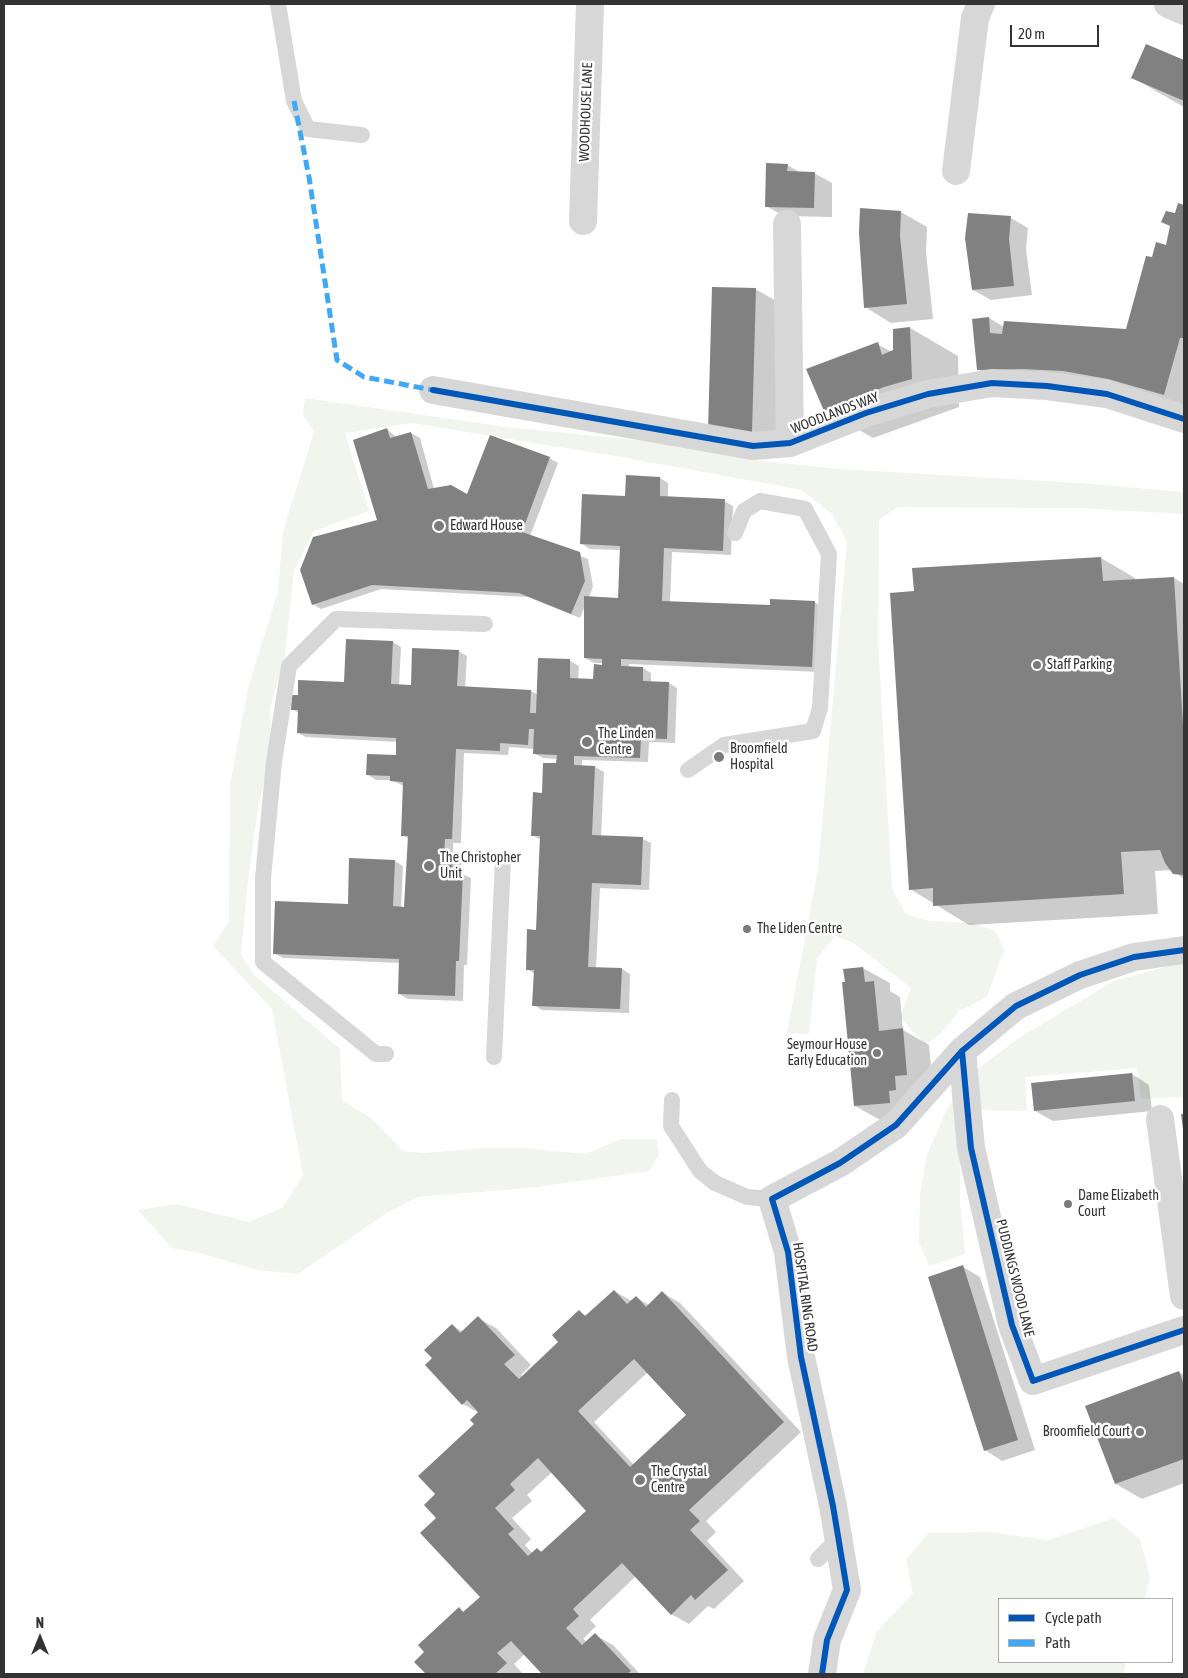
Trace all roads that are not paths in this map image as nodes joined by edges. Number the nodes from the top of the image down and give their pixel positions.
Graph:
1 (278, 4) edge
2 (590, 4) edge
3 (980, 4) edge
4 (1168, 4) edge
5 (1184, 11) edge
6 (362, 135) dead end
7 (956, 171) dead end
8 (583, 221) dead end
9 (786, 224) dead end
10 (433, 390) dead end
11 (1184, 419) edge
12 (790, 443) junction
13 (735, 533) dead end
14 (485, 624) dead end
15 (688, 770) dead end
16 (502, 860) dead end
17 (1184, 950) edge
18 (962, 1051) junction
19 (386, 1054) dead end
20 (494, 1057) dead end
21 (672, 1100) dead end
22 (1160, 1119) dead end
23 (772, 1198) junction
24 (1184, 1296) edge
25 (1184, 1330) edge
26 (838, 1540) junction
27 (818, 1559) dead end
28 (822, 1674) edge

1 - 6 lane
2 - 8 street, WOODHOUSE LANE
3 - 7 street
4 - 5 street
9 - 12 street, WOODLANDS WAY
10 - 12 street, WOODLANDS WAY
11 - 12 street, WOODLANDS WAY
13 - 15 lane
14 - 19 lane
16 - 20 lane
17 - 18 street
18 - 23 street
18 - 25 street, PUDDINGS WOOD LANE
21 - 23 lane
22 - 24 street
23 - 26 street, HOSPITAL RING ROAD
26 - 27 lane
26 - 28 street, HOSPITAL RING ROAD

